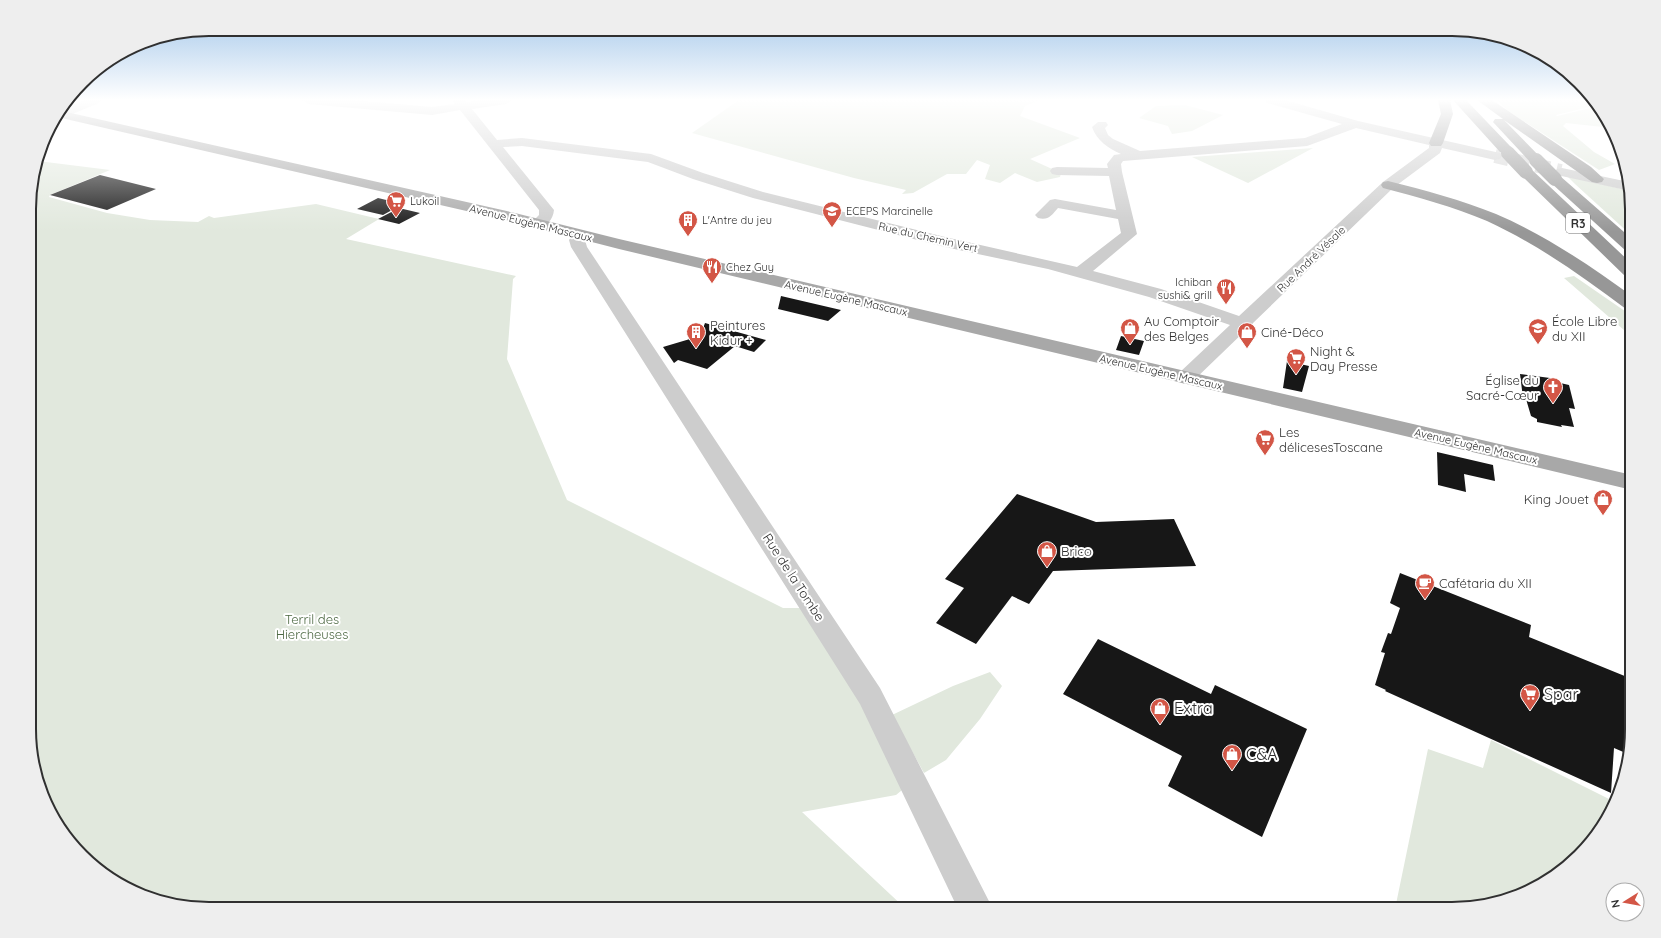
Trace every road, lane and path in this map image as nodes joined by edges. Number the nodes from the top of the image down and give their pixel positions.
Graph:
1 (1436, 143) edge
2 (189, 144) edge
3 (494, 144) joint
4 (497, 144) edge
5 (538, 144) edge
6 (1112, 144) edge
7 (1284, 144) edge
8 (1440, 144) edge
9 (1499, 144) edge
10 (1520, 144) edge
11 (1547, 144) edge
12 (1139, 155) junction
13 (1495, 156) tunnel mouth
14 (1057, 170) dead end
15 (1115, 172) junction
16 (1559, 175) junction
17 (1597, 180) junction
18 (1388, 185) junction
19 (1624, 186) edge
20 (1043, 215) dead end
21 (1125, 216) junction
22 (538, 224) junction
23 (581, 235) junction
24 (1625, 241) edge
25 (593, 250) junction
26 (1625, 266) edge
27 (1080, 273) junction
28 (1625, 300) edge
29 (1244, 324) junction
30 (1185, 378) junction
31 (1625, 481) edge
32 (973, 902) edge

1 - 18 street, Rue André Vésale
2 - 22 main road, Avenue Eugène Mascaux
3 - 4 street, Rue du Chemin Vert
3 - 22 street
5 - 27 street, Rue du Chemin Vert
6 - 12 street
7 - 12 street
8 - 13 street
9 - 26 highway, R3, bridge
10 - 16 highway, R3, bridge
11 - 17 highway
12 - 15 street
14 - 15 street
15 - 21 street
16 - 17 street
16 - 24 highway, R3
17 - 19 street
18 - 28 highway
18 - 29 street, Rue André Vésale
20 - 21 street
21 - 27 street
22 - 23 main road, Avenue Eugène Mascaux
23 - 25 main road, Avenue Eugène Mascaux
23 - 25 street, Rue de la Tombe
25 - 30 main road, Avenue Eugène Mascaux
25 - 32 street, Rue de la Tombe
27 - 29 street, Rue du Chemin Vert
29 - 30 street, Rue André Vésale
30 - 31 main road, Avenue Eugène Mascaux

